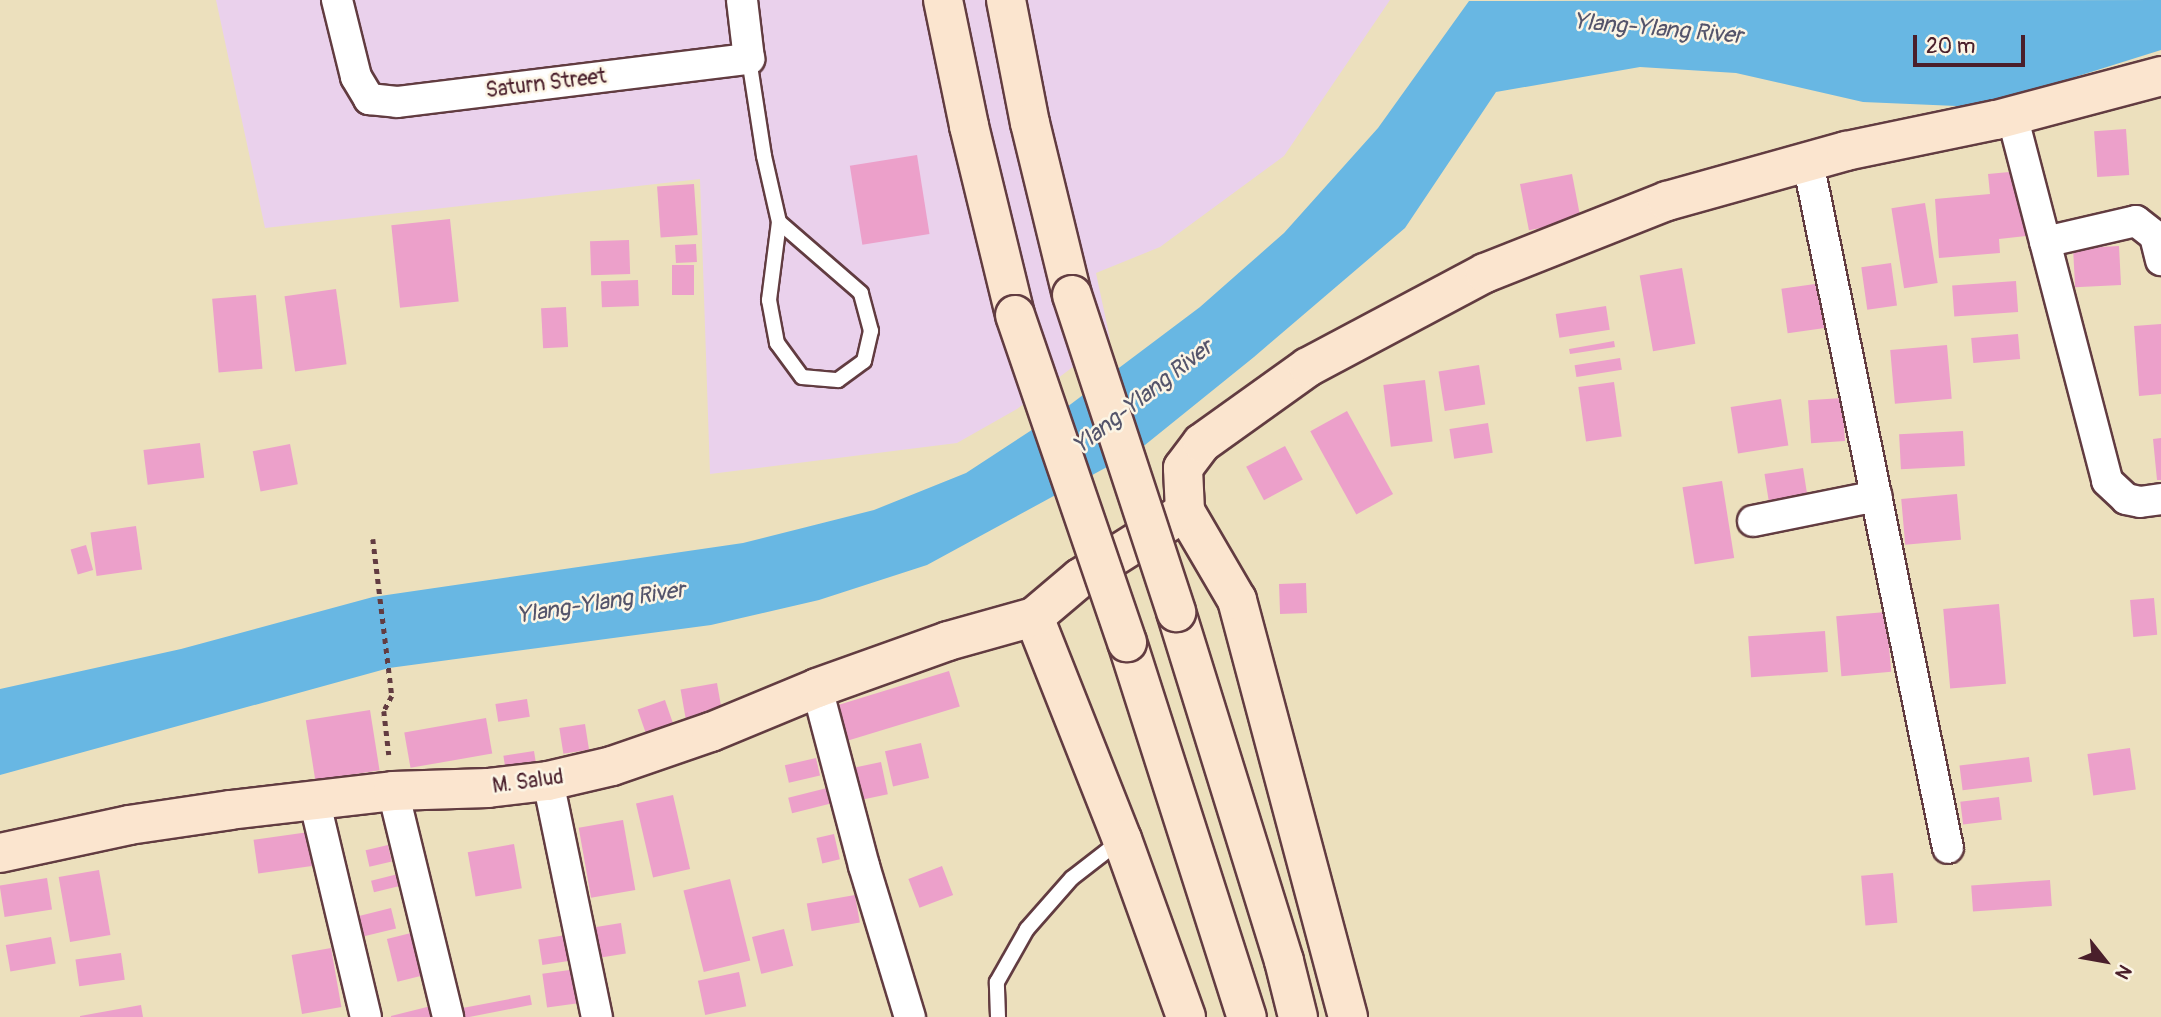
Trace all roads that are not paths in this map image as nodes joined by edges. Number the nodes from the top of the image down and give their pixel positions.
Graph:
1 (337, 0) edge
2 (742, 0) edge
3 (943, 0) edge
4 (1006, 0) edge
5 (749, 59) junction
6 (2161, 76) edge
7 (2012, 116) junction
8 (1808, 162) junction
9 (779, 222) junction
10 (2045, 242) junction
11 (2161, 260) edge
12 (1877, 496) junction
13 (2161, 499) edge
14 (1185, 511) junction
15 (1753, 521) dead end
16 (1034, 617) junction
17 (817, 688) junction
18 (392, 775) junction
19 (548, 781) junction
20 (314, 799) junction
21 (1122, 839) junction
22 (1948, 848) dead end
23 (0, 853) edge
24 (366, 1017) edge
25 (448, 1017) edge
26 (597, 1017) edge
27 (910, 1017) edge
28 (998, 1017) edge
29 (1186, 1017) edge
30 (1247, 1017) edge
31 (1298, 1017) edge
32 (1348, 1017) edge

1 - 5 street, Saturn Street
2 - 5 street
3 - 30 street, bridge
4 - 31 street, bridge
5 - 9 lane
6 - 7 street
7 - 8 street
7 - 10 street
8 - 12 street
8 - 14 street
9 - 9 lane
10 - 11 street
10 - 13 street
12 - 15 street
12 - 22 street
14 - 16 street
14 - 32 street
16 - 17 street, M. Salud
16 - 21 street
17 - 19 street, M. Salud
17 - 27 street
18 - 19 street, M. Salud
18 - 20 street, M. Salud
18 - 25 street
19 - 26 street
20 - 23 street, M. Salud
20 - 24 street
21 - 28 lane
21 - 29 street

